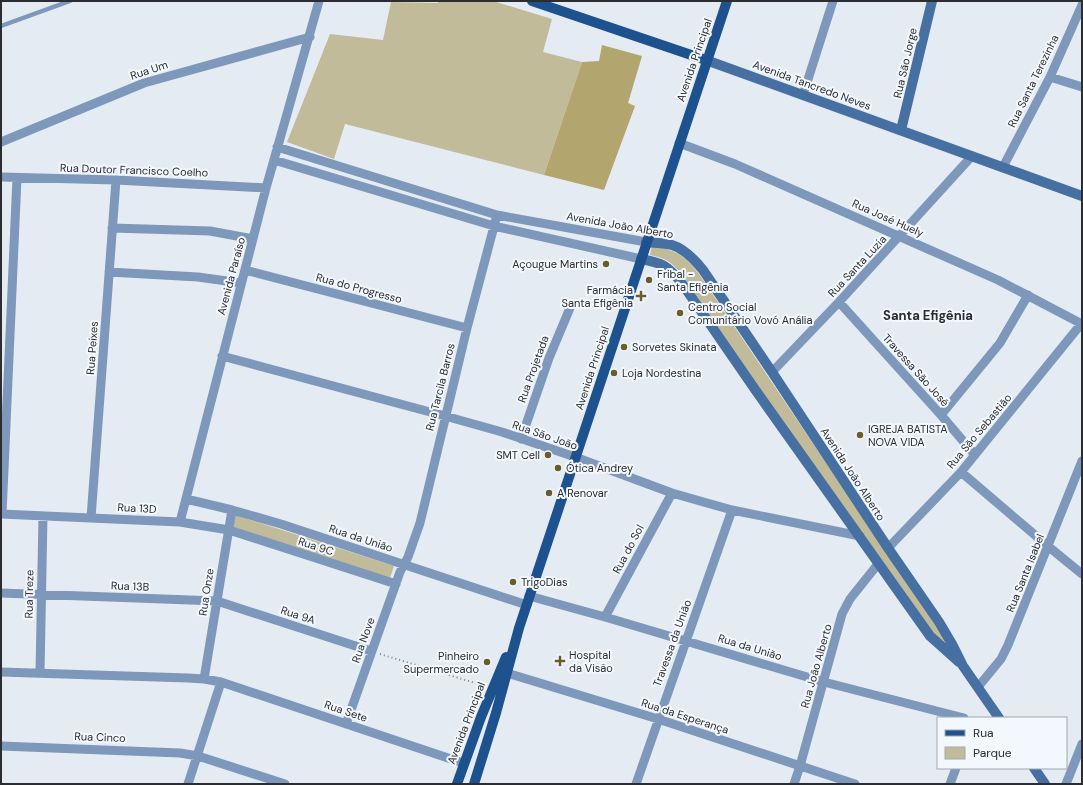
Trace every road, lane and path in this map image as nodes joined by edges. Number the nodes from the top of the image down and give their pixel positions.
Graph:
1 (70, 1) edge
2 (319, 1) edge
3 (324, 1) edge
4 (533, 1) edge
5 (727, 1) edge
6 (833, 1) edge
7 (932, 1) edge
8 (58, 3) edge
9 (1082, 5) edge
10 (1, 26) edge
11 (310, 37) junction
12 (706, 60) junction
13 (1050, 77) junction
14 (1082, 87) edge
15 (803, 95) junction
16 (901, 130) junction
17 (1, 142) edge
18 (679, 143) junction
19 (277, 147) junction
20 (972, 156) junction
21 (274, 160) junction
22 (1003, 166) junction
23 (1, 177) edge
24 (17, 178) junction
25 (116, 180) junction
26 (266, 188) junction
27 (1082, 196) edge
28 (497, 215) junction
29 (494, 226) junction
30 (112, 228) junction
31 (900, 236) junction
32 (253, 239) junction
33 (646, 242) junction
34 (641, 259) junction
35 (245, 270) junction
36 (109, 272) junction
37 (241, 283) junction
38 (1028, 295) junction
39 (839, 302) junction
40 (570, 308) dead end
41 (1082, 324) edge
42 (467, 328) junction
43 (222, 356) junction
44 (772, 372) junction
45 (941, 415) junction
46 (445, 416) junction
47 (520, 439) junction
48 (975, 455) junction
49 (575, 457) junction
50 (1082, 461) edge
51 (961, 472) junction
52 (672, 493) junction
53 (186, 500) junction
54 (232, 510) junction
55 (732, 510) junction
56 (1, 514) edge
57 (43, 516) junction
58 (91, 518) junction
59 (180, 522) junction
60 (229, 530) junction
61 (860, 536) junction
62 (1049, 547) junction
63 (888, 548) junction
64 (405, 564) junction
65 (878, 564) junction
66 (1082, 574) edge
67 (396, 584) junction
68 (1, 593) edge
69 (41, 595) junction
70 (528, 600) junction
71 (217, 601) junction
72 (605, 617) junction
73 (519, 628) junction
74 (686, 641) junction
75 (371, 652) junction
76 (963, 666) junction
77 (1, 672) edge
78 (40, 673) junction
79 (507, 673) junction
80 (204, 679) junction
81 (221, 682) junction
82 (824, 682) junction
83 (978, 687) junction
84 (492, 688) junction
85 (960, 717) edge
86 (998, 717) edge
87 (658, 719) junction
88 (346, 724) junction
89 (1082, 744) edge
90 (1, 746) edge
91 (198, 756) junction
92 (463, 763) junction
93 (800, 766) junction
94 (956, 769) edge
95 (1035, 769) edge
96 (188, 784) edge
97 (285, 784) edge
98 (457, 784) edge
99 (474, 784) edge
100 (636, 784) edge
101 (794, 784) edge
102 (856, 784) edge
103 (950, 784) edge
104 (1045, 784) edge
105 (1066, 784) edge

1 - 8 lane
2 - 11 street, Avenida Paraíso
3 - 11 street, Avenida Paraíso
4 - 12 main road, Avenida Tancredo Neves
5 - 12 main road, Avenida Principal
6 - 15 street
7 - 16 street, Rua São Jorge
8 - 10 lane
9 - 13 street, Rua Santa Terezinha
11 - 17 street, Rua Um
11 - 19 street, Avenida Paraíso
12 - 15 street, Avenida Tancredo Neves
12 - 18 main road, Avenida Principal
13 - 14 street
13 - 22 street, Rua Santa Terezinha
15 - 16 street, Avenida Tancredo Neves
16 - 20 street, Avenida Tancredo Neves
18 - 31 street, Rua José Huely
18 - 33 main road, Avenida Principal
19 - 21 street, Avenida Paraíso
19 - 28 street, Avenida João Alberto
20 - 22 street, Avenida Tancredo Neves
20 - 31 street, Rua Santa Luzia
21 - 26 street, Avenida Paraíso
21 - 29 street, Avenida João Alberto
22 - 27 street, Avenida Tancredo Neves
23 - 24 street, Rua Doutor Francisco Coelho
24 - 25 street, Rua Doutor Francisco Coelho
24 - 56 street
25 - 26 street, Rua Doutor Francisco Coelho
25 - 30 street, Rua Peixes
26 - 32 street, Avenida Paraíso
28 - 29 street, Rua Tarcila Barros
28 - 33 street, Avenida João Alberto
29 - 34 street, Avenida João Alberto
29 - 42 street, Rua Tarcila Barros
30 - 32 street
30 - 36 street, Rua Peixes
31 - 38 street, Rua José Huely
31 - 39 street, Rua Santa Luzia
32 - 35 street, Avenida Paraíso
33 - 34 main road, Avenida Principal
33 - 44 street, Avenida João Alberto
34 - 49 main road, Avenida Principal
34 - 61 street, Avenida João Alberto
35 - 37 street, Avenida Paraíso
35 - 42 street, Rua do Progresso
36 - 37 street
36 - 58 street, Rua Peixes
37 - 43 street, Avenida Paraíso
38 - 41 street, Rua José Huely
38 - 45 street
39 - 44 street, Rua Santa Luzia
39 - 45 street, Travessa São José
40 - 47 street, Rua Projetada
41 - 48 street, Rua São Sebastião
42 - 46 street, Rua Tarcila Barros
43 - 46 street, Rua São João
43 - 53 street, Avenida Paraíso
44 - 63 street, Avenida João Alberto
45 - 48 street, Travessa São José
46 - 47 street, Rua São João
46 - 64 street, Rua Tarcila Barros
47 - 49 street, Rua São João
48 - 51 street, Rua São Sebastião
49 - 52 street, Rua São João
49 - 70 main road, Avenida Principal
50 - 62 street, Rua Santa Isabel
51 - 62 street
51 - 63 street, Rua São Sebastião
52 - 55 street, Rua São João
52 - 72 street, Rua do Sol
53 - 54 street, Rua da União
53 - 59 street, Avenida Paraíso
54 - 60 street, Rua Onze
54 - 64 street, Rua da União
55 - 61 street, Rua São João
55 - 74 street, Travessa da União
56 - 57 street, Rua 13D
57 - 58 street, Rua 13D
57 - 69 street, Rua Treze
58 - 59 street, Rua 13D
59 - 60 street, Rua 13D
60 - 67 street, Rua 9C
60 - 71 street, Rua Onze
61 - 65 street, Avenida João Alberto
62 - 66 street
62 - 83 street, Rua Santa Isabel
63 - 76 street, Avenida João Alberto
64 - 67 street, Rua Nove
64 - 70 street, Rua da União
65 - 76 street, Avenida João Alberto
65 - 82 street, Rua João Alberto
67 - 75 street, Rua Nove
68 - 69 street, Rua 13B
69 - 71 street, Rua 13B
69 - 78 street, Rua Treze
70 - 72 street, Rua da União
70 - 73 main road, Avenida Principal
71 - 75 street, Rua 9A
71 - 80 street, Rua Onze
72 - 74 street, Rua da União
73 - 79 main road, Avenida Principal
73 - 84 main road, Avenida Principal
74 - 82 street, Rua da União
74 - 87 street, Travessa da União
75 - 84 path
75 - 88 street, Rua Nove
76 - 83 street, Avenida João Alberto
77 - 78 street, Rua Sete
78 - 80 street, Rua Sete
79 - 87 street, Rua da Esperança
79 - 99 main road, Avenida Principal
80 - 81 street, Rua Sete
81 - 88 street, Rua Sete
81 - 91 street
82 - 85 street, Rua da União
82 - 93 street, Rua João Alberto
83 - 86 street, Avenida João Alberto
84 - 92 main road, Avenida Principal
87 - 93 street, Rua da Esperança
87 - 100 street, Travessa da União
88 - 92 street, Rua Sete
89 - 105 street
90 - 91 street, Rua Cinco
91 - 96 street
91 - 97 street, Rua Cinco
92 - 98 main road, Avenida Principal
93 - 101 street, Rua João Alberto
93 - 102 street, Rua da Esperança
94 - 103 street
95 - 104 street

